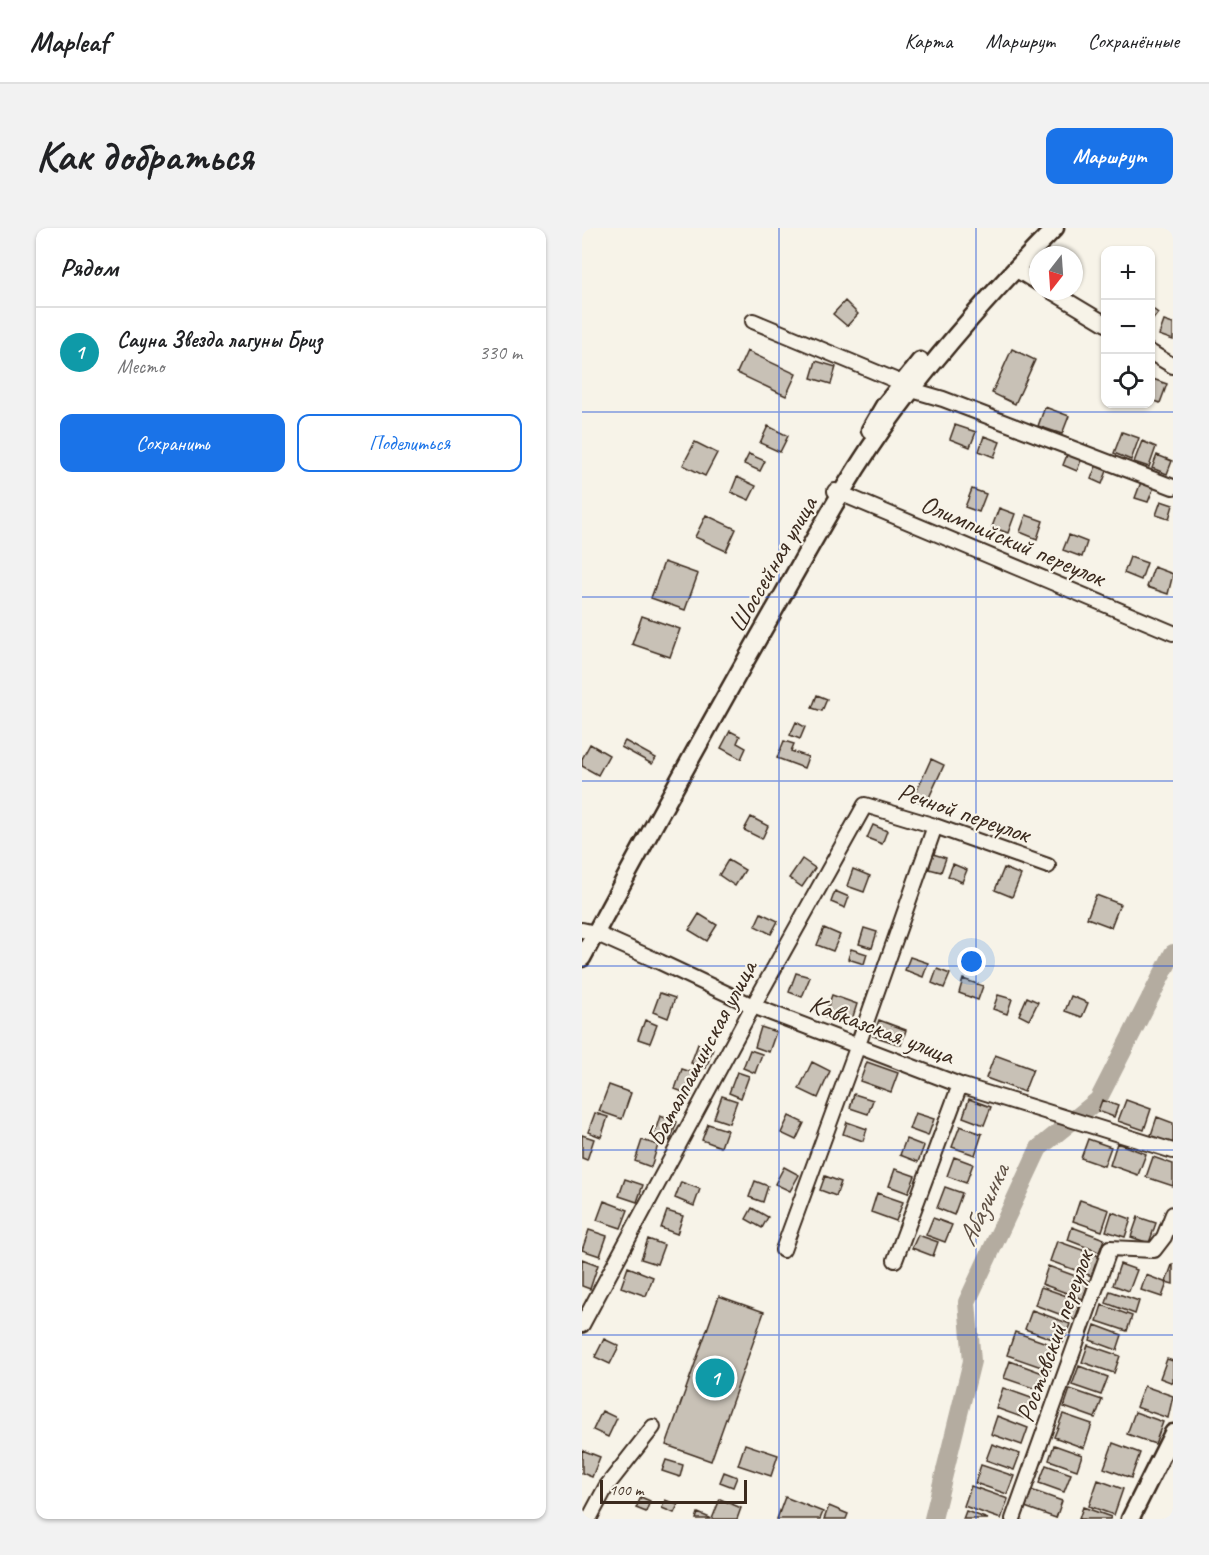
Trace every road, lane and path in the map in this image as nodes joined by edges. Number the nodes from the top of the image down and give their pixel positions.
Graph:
1 (1046, 228) edge
2 (1055, 228) edge
3 (1015, 269) junction
4 (1029, 278) edge
5 (1066, 300) edge
6 (753, 321) dead end
7 (1101, 321) edge
8 (1153, 354) edge
9 (1173, 366) edge
10 (907, 387) junction
11 (1173, 487) edge
12 (838, 492) junction
13 (1173, 633) edge
14 (865, 805) joint
15 (935, 826) junction
16 (1048, 866) dead end
17 (589, 932) edge
18 (582, 948) edge
19 (582, 958) edge
20 (753, 1006) junction
21 (858, 1046) junction
22 (960, 1085) junction
23 (1173, 1151) edge
24 (1173, 1214) edge
25 (783, 1250) dead end
26 (895, 1260) dead end
27 (582, 1325) edge
28 (653, 1427) dead end
29 (1173, 1433) edge
30 (589, 1519) edge
31 (1013, 1519) edge
32 (1130, 1519) edge

1 - 10 main road, Шоссейная улица
2 - 3 main road, Шоссейная улица
3 - 4 street
3 - 10 main road, Шоссейная улица
5 - 7 street
6 - 10 street
8 - 9 street
10 - 11 street
10 - 12 main road, Шоссейная улица
12 - 13 street, Олимпийский переулок
12 - 17 main road, Шоссейная улица
14 - 15 street, Речной переулок
14 - 20 street, Баталпашинская улица
15 - 16 street, Речной переулок
15 - 21 street
17 - 18 main road, Шоссейная улица
17 - 19 main road, Шоссейная улица
17 - 20 street, Кавказская улица
20 - 21 street, Кавказская улица
20 - 27 street, Баталпашинская улица
21 - 22 street, Кавказская улица
21 - 25 street
22 - 23 street, Кавказская улица
22 - 26 street
24 - 31 street, Ростовский переулок
28 - 30 street
29 - 32 main road

